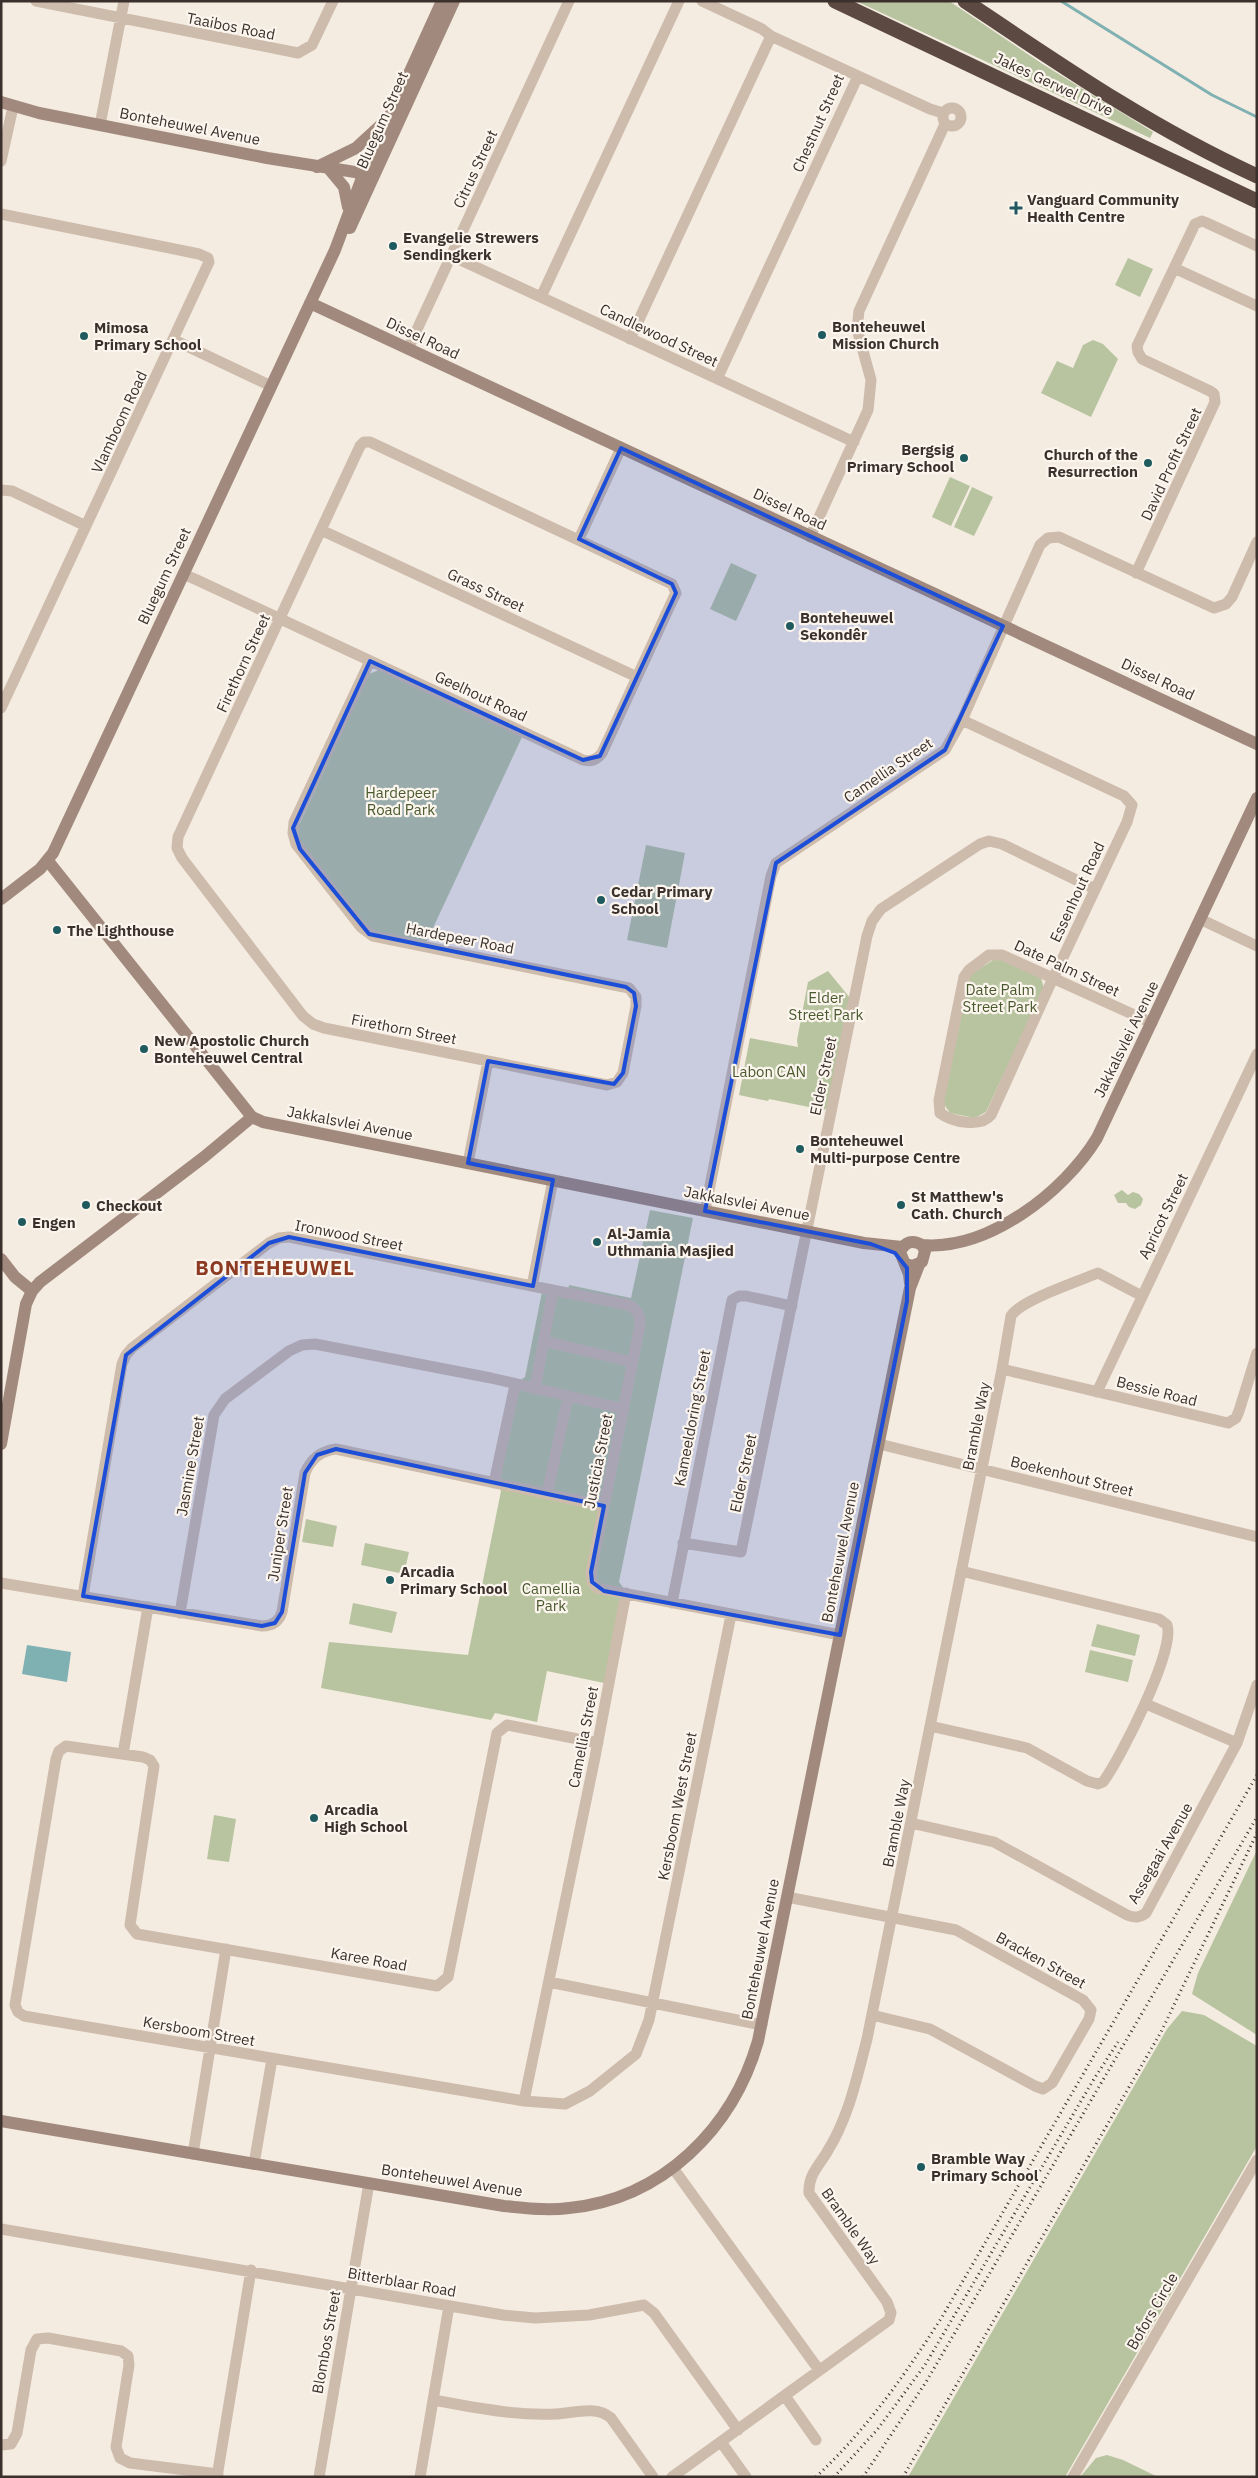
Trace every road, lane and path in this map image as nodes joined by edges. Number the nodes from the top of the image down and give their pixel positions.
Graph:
1 (36, 1) edge
2 (124, 1) edge
3 (333, 1) edge
4 (442, 1) edge
5 (454, 1) edge
6 (569, 1) edge
7 (679, 1) edge
8 (702, 1) edge
9 (835, 1) edge
10 (966, 1) edge
11 (120, 20) junction
12 (771, 36) junction
13 (858, 76) junction
14 (7, 104) edge
15 (389, 117) junction
16 (100, 125) junction
17 (1, 161) edge
18 (323, 168) junction
19 (368, 176) junction
20 (1257, 176) edge
21 (1257, 200) edge
22 (348, 212) junction
23 (1, 214) edge
24 (1257, 246) edge
25 (335, 250) junction
26 (452, 256) junction
27 (1174, 268) junction
28 (541, 297) junction
29 (310, 303) junction
30 (1257, 306) edge
31 (630, 339) junction
32 (174, 340) junction
33 (408, 349) junction
34 (717, 379) junction
35 (272, 386) junction
36 (854, 442) junction
37 (621, 448) junction
38 (1, 490) edge
39 (86, 526) junction
40 (321, 530) junction
41 (810, 537) junction
42 (579, 539) junction
43 (1257, 542) edge
44 (1136, 573) junction
45 (183, 574) junction
46 (675, 588) joint
47 (280, 619) junction
48 (1003, 626) junction
49 (370, 661) junction
50 (638, 677) junction
51 (1, 708) edge
52 (962, 720) junction
53 (1257, 744) edge
54 (1257, 798) edge
55 (48, 861) junction
56 (1095, 889) junction
57 (1, 899) edge
58 (1200, 919) junction
59 (1257, 946) edge
60 (1053, 978) junction
61 (1152, 1023) junction
62 (1256, 1057) edge
63 (488, 1061) junction
64 (940, 1113) joint
65 (252, 1118) junction
66 (468, 1163) junction
67 (553, 1180) junction
68 (705, 1211) junction
69 (807, 1231) junction
70 (962, 1240) junction
71 (922, 1245) junction
72 (903, 1256) junction
73 (1, 1260) edge
74 (921, 1261) junction
75 (532, 1286) junction
76 (910, 1288) junction
77 (553, 1290) junction
78 (32, 1291) junction
79 (1142, 1296) junction
80 (792, 1306) junction
81 (636, 1310) joint
82 (543, 1341) junction
83 (1257, 1353) edge
84 (633, 1362) junction
85 (1002, 1369) junction
86 (515, 1385) junction
87 (534, 1389) junction
88 (1098, 1392) junction
89 (568, 1396) junction
90 (624, 1409) junction
91 (1, 1444) edge
92 (879, 1444) junction
93 (982, 1469) junction
94 (494, 1483) junction
95 (547, 1494) junction
96 (604, 1506) junction
97 (1257, 1537) edge
98 (683, 1543) junction
99 (961, 1571) junction
100 (1, 1583) edge
101 (626, 1594) junction
102 (83, 1596) junction
103 (672, 1603) junction
104 (148, 1607) junction
105 (180, 1613) junction
106 (731, 1615) junction
107 (840, 1635) junction
108 (1257, 1685) edge
109 (1146, 1704) junction
110 (930, 1726) junction
111 (598, 1743) junction
112 (1238, 1743) junction
113 (123, 1754) junction
114 (911, 1823) junction
115 (787, 1897) junction
116 (892, 1918) junction
117 (226, 1949) junction
118 (549, 1982) junction
119 (652, 2003) junction
120 (872, 2015) junction
121 (762, 2025) junction
122 (210, 2049) junction
123 (272, 2059) junction
124 (524, 2101) junction
125 (1, 2121) edge
126 (193, 2154) junction
127 (1257, 2160) edge
128 (254, 2164) junction
129 (674, 2168) junction
130 (369, 2183) junction
131 (1, 2229) edge
132 (251, 2270) junction
133 (351, 2288) junction
134 (449, 2306) junction
135 (819, 2370) junction
136 (785, 2396) junction
137 (433, 2400) junction
138 (738, 2430) junction
139 (816, 2440) dead end
140 (720, 2442) junction
141 (1, 2445) edge
142 (217, 2475) edge
143 (319, 2477) edge
144 (420, 2477) edge
145 (653, 2477) edge
146 (672, 2477) edge
147 (746, 2477) edge
148 (1073, 2477) edge

1 - 11 street, Taaibos Road
2 - 11 street
3 - 11 street, Taaibos Road
4 - 15 street, Bluegum Street
5 - 19 street, Bluegum Street
6 - 26 street, Citrus Street
7 - 28 street
8 - 12 street
9 - 21 highway, Jakes Gerwel Drive
10 - 20 highway, Jakes Gerwel Drive
11 - 16 street
12 - 13 street, Chestnut Street
12 - 31 street
13 - 34 street, Chestnut Street
13 - 36 street
14 - 16 street, Bonteheuwel Avenue
14 - 17 street
15 - 18 street
15 - 19 street, Bluegum Street
16 - 18 street, Bonteheuwel Avenue
18 - 19 street, Bonteheuwel Avenue
18 - 22 street
19 - 22 street, Bluegum Street
19 - 25 street, Bluegum Street
22 - 25 street, Bluegum Street
23 - 32 street, Vlamboom Road
24 - 27 street
25 - 29 street, Bluegum Street
26 - 28 street, Candlewood Street
26 - 33 street, Citrus Street
27 - 30 street
27 - 44 street, David Profit Street
28 - 31 street, Candlewood Street
29 - 33 street, Dissel Road
29 - 35 street, Bluegum Street
31 - 34 street, Candlewood Street
32 - 35 street
32 - 39 street, Vlamboom Road
33 - 37 street, Dissel Road
34 - 36 street, Candlewood Street
35 - 45 street, Bluegum Street
36 - 41 street
37 - 41 street, Dissel Road
37 - 42 street
38 - 39 street
39 - 51 street, Vlamboom Road
40 - 42 street, Firethorn Street
40 - 47 street, Firethorn Street
40 - 50 street, Grass Street
41 - 48 street, Dissel Road
42 - 46 street, Firethorn Street
43 - 44 street, Camellia Street
44 - 48 street, Camellia Street
45 - 47 street, Geelhout Road
45 - 55 street, Bluegum Street
46 - 50 street, Geelhout Road
47 - 49 street, Geelhout Road
47 - 63 street, Firethorn Street
48 - 52 street, Camellia Street
48 - 53 street, Dissel Road
49 - 50 street, Geelhout Road
49 - 63 street, Hardepeer Road
52 - 56 street, Essenhout Road
52 - 68 street, Camellia Street
54 - 58 street, Jakkalsvlei Avenue
55 - 57 street, Bluegum Street
55 - 65 street
56 - 60 street, Essenhout Road
56 - 69 street, Elder Street
58 - 59 street
58 - 61 street, Jakkalsvlei Avenue
60 - 61 street, Date Palm Street
60 - 64 street, Essenhout Road
60 - 64 street, Date Palm Street
61 - 70 street, Jakkalsvlei Avenue
62 - 79 street, Apricot Street
63 - 66 street
65 - 66 street, Jakkalsvlei Avenue
65 - 78 street
66 - 67 street, Jakkalsvlei Avenue
67 - 68 street, Jakkalsvlei Avenue
67 - 75 street
68 - 69 street, Jakkalsvlei Avenue
69 - 72 street, Jakkalsvlei Avenue
69 - 80 street, Elder Street
70 - 71 street, Jakkalsvlei Avenue
70 - 74 street, Jakkalsvlei Avenue
71 - 72 street
71 - 74 street
72 - 74 street
72 - 76 street, Bonteheuwel Avenue
73 - 78 street
74 - 76 street, Bonteheuwel Avenue
75 - 77 street, Ironwood Street
75 - 102 street, Ironwood Street
76 - 92 street, Bonteheuwel Avenue
77 - 81 street, Ironwood Street
77 - 82 street
78 - 91 street
79 - 85 street, Bramble Way
79 - 88 street, Apricot Street
80 - 98 street, Elder Street
80 - 98 street, Kameeldoring Street
81 - 84 street, Justicia Street
82 - 84 street
82 - 87 street
83 - 88 street, Bessie Road
84 - 90 street, Justicia Street
85 - 88 street, Bessie Road
85 - 93 street, Bramble Way
86 - 87 street, Jasmine Street
86 - 94 street
86 - 105 street, Jasmine Street
87 - 89 street, Jasmine Street
89 - 90 street, Jasmine Street
89 - 95 street
90 - 96 street, Justicia Street
92 - 93 street, Boekenhout Street
92 - 107 street, Bonteheuwel Avenue
93 - 97 street, Boekenhout Street
93 - 99 street, Bramble Way
94 - 95 street
94 - 105 street, Juniper Street
95 - 96 street
96 - 101 street, Justicia Street
98 - 103 street, Kameeldoring Street
99 - 109 street
99 - 110 street, Bramble Way
100 - 102 street, Juniper Street
101 - 103 street
101 - 111 street, Camellia Street
102 - 104 street, Juniper Street
103 - 106 street
104 - 105 street, Juniper Street
104 - 113 street
106 - 107 street
106 - 119 street, Kersboom West Street
107 - 115 street, Bonteheuwel Avenue
108 - 112 street, Assegaai Avenue
109 - 110 street
109 - 112 street
110 - 114 street, Bramble Way
111 - 117 street, Karee Road
111 - 118 street, Camellia Street
112 - 114 street, Assegaai Avenue
113 - 117 street, Karee Road
113 - 122 street, Kersboom Street
114 - 116 street, Bramble Way
115 - 116 street, Bracken Street
115 - 121 street, Bonteheuwel Avenue
116 - 120 street, Bramble Way
116 - 120 street, Bracken Street
117 - 122 street
118 - 119 street
118 - 124 street, Camellia Street
119 - 121 street
119 - 124 street, Kersboom Street
120 - 135 street, Bramble Way
121 - 129 street, Bonteheuwel Avenue
122 - 123 street, Kersboom Street
122 - 126 street
123 - 124 street, Kersboom Street
123 - 128 street
125 - 126 street, Bonteheuwel Avenue
126 - 128 street, Bonteheuwel Avenue
127 - 148 street, Bofors Circle
128 - 130 street, Bonteheuwel Avenue
129 - 130 street, Bonteheuwel Avenue
129 - 135 street
130 - 133 street, Blombos Street
131 - 132 street, Bitterblaar Road
132 - 133 street, Bitterblaar Road
132 - 142 street
133 - 134 street, Bitterblaar Road
133 - 143 street, Blombos Street
134 - 137 street
134 - 138 street, Bitterblaar Road
135 - 136 street, Bramble Way
136 - 138 street, Bramble Way
136 - 139 street
137 - 144 street
137 - 145 street
138 - 140 street, Bramble Way
140 - 146 street, Bramble Way
140 - 147 street
141 - 142 street

